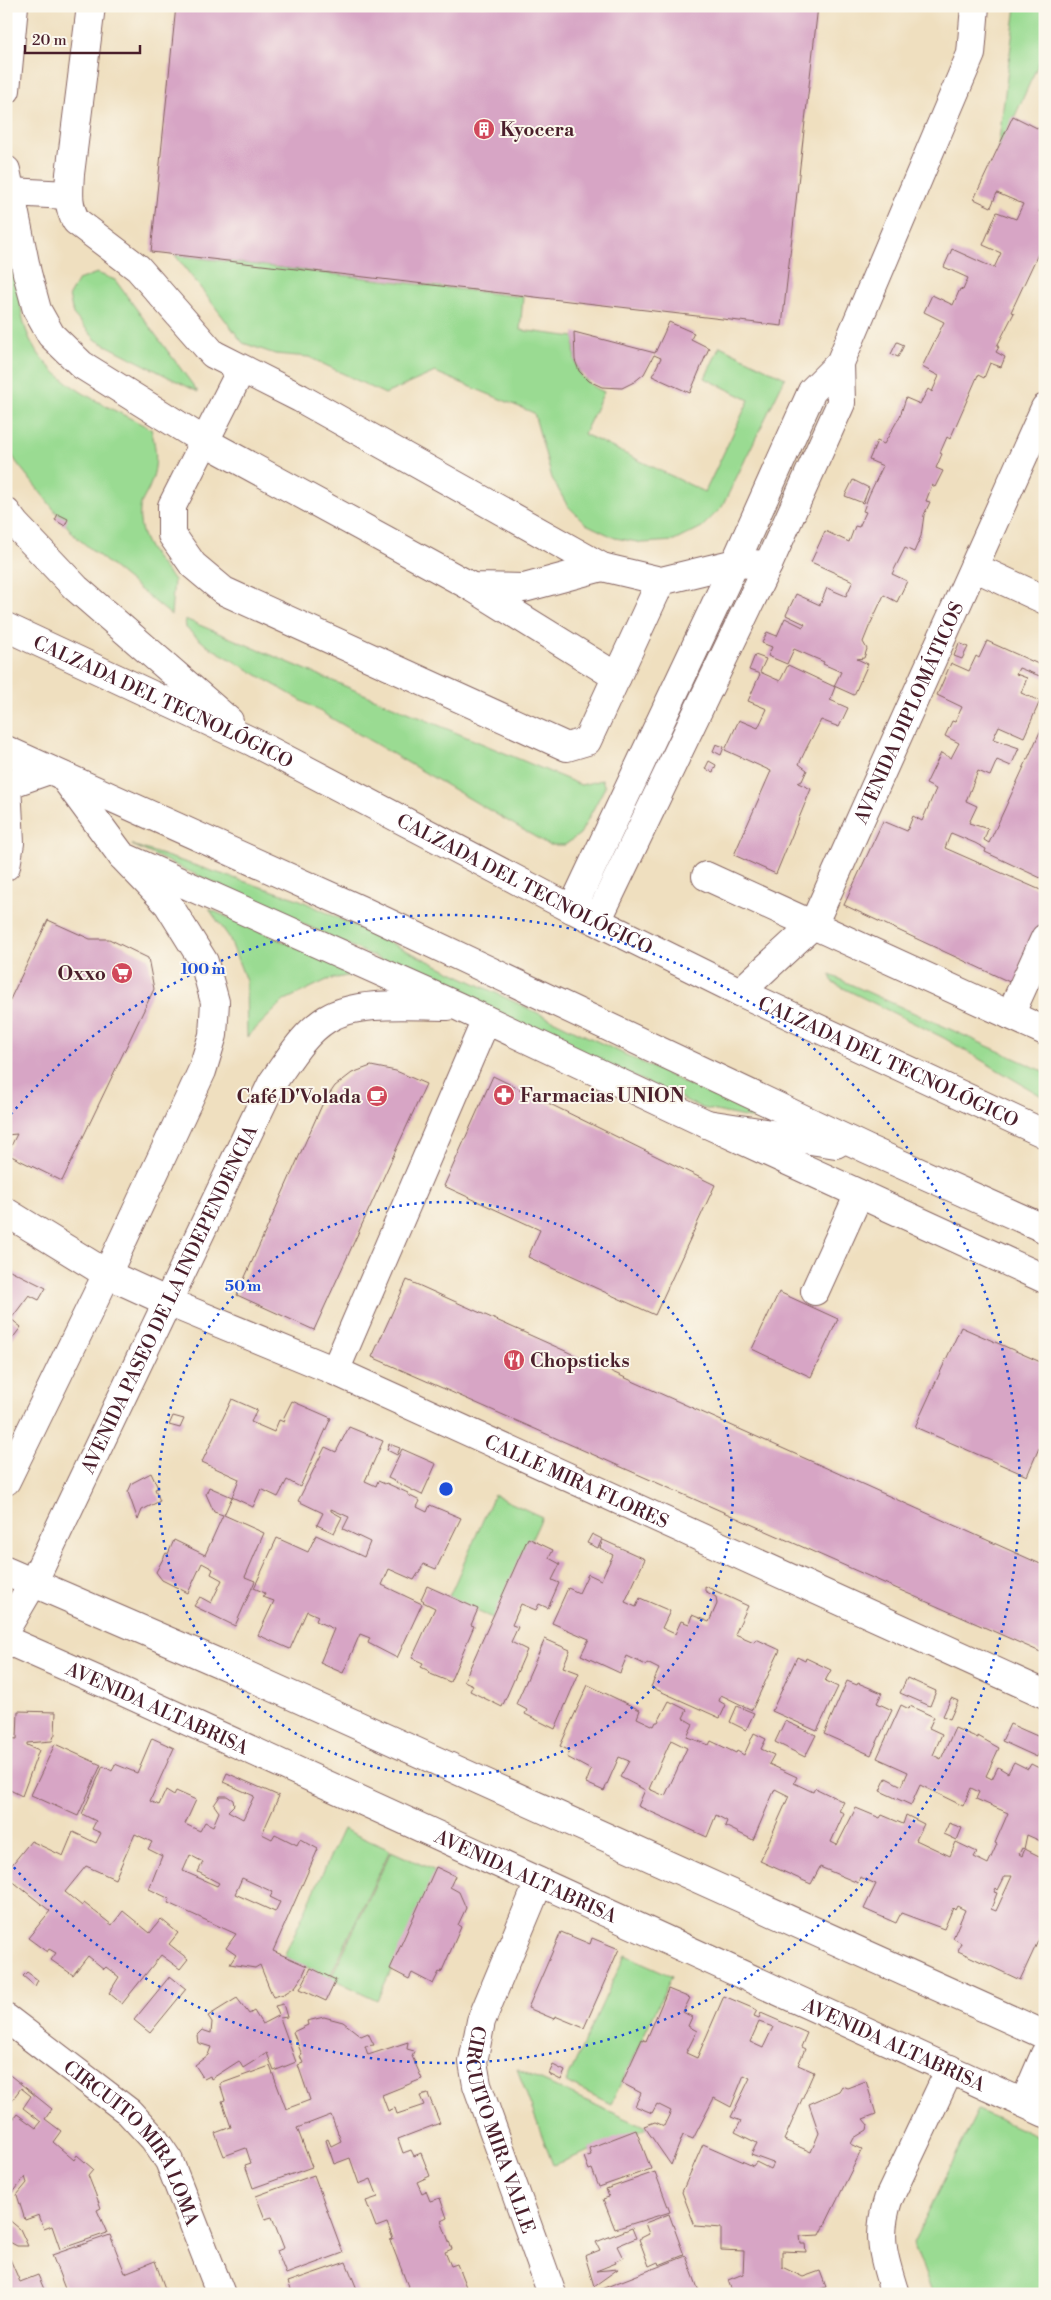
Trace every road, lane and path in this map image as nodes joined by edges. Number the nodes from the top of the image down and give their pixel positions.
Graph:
1 (14, 6) edge
2 (91, 6) edge
3 (975, 6) edge
4 (6, 90) edge
5 (8, 181) edge
6 (68, 195) junction
7 (840, 364) junction
8 (242, 370) junction
9 (1045, 408) edge
10 (204, 441) junction
11 (6, 512) edge
12 (735, 563) junction
13 (768, 565) junction
14 (602, 567) junction
15 (974, 567) junction
16 (661, 581) junction
17 (472, 587) junction
18 (1045, 600) edge
19 (6, 627) edge
20 (617, 677) junction
21 (253, 742) junction
22 (6, 750) edge
23 (56, 773) junction
24 (7, 785) edge
25 (122, 856) junction
26 (6, 866) edge
27 (706, 876) dead end
28 (572, 909) junction
29 (597, 921) junction
30 (813, 925) junction
31 (1045, 938) edge
32 (740, 992) junction
33 (457, 1006) junction
34 (1010, 1015) junction
35 (486, 1020) junction
36 (1045, 1031) edge
37 (707, 1124) junction
38 (1045, 1134) edge
39 (867, 1150) junction
40 (859, 1194) junction
41 (6, 1212) edge
42 (1045, 1229) edge
43 (107, 1274) junction
44 (1045, 1279) edge
45 (815, 1291) dead end
46 (168, 1302) junction
47 (335, 1371) junction
48 (6, 1481) edge
49 (6, 1571) edge
50 (33, 1583) junction
51 (6, 1629) edge
52 (6, 1640) edge
53 (1045, 1694) edge
54 (540, 1882) junction
55 (6, 2018) edge
56 (1045, 2035) edge
57 (1045, 2054) edge
58 (950, 2069) junction
59 (1034, 2108) edge
60 (221, 2294) edge
61 (552, 2294) edge
62 (895, 2294) edge

1 - 4 street
2 - 6 street
3 - 7 street
5 - 6 street
5 - 10 street
6 - 8 street
7 - 12 street
7 - 13 street
8 - 10 street
8 - 14 street
9 - 15 street, AVENIDA DIPLOMÁTICOS
10 - 17 street
10 - 20 street
11 - 21 street
12 - 13 street
12 - 16 street
12 - 28 street
13 - 29 street
14 - 16 street
14 - 17 street
15 - 18 street
15 - 30 street, AVENIDA DIPLOMÁTICOS
16 - 20 street
17 - 20 street
19 - 21 street, CALZADA DEL TECNOLÓGICO
21 - 28 street, CALZADA DEL TECNOLÓGICO
22 - 23 street
23 - 24 street
23 - 25 street
23 - 39 street
24 - 26 street
25 - 33 street
25 - 43 street
27 - 30 street
28 - 29 street, CALZADA DEL TECNOLÓGICO
29 - 32 street, CALZADA DEL TECNOLÓGICO
30 - 32 street, AVENIDA DIPLOMÁTICOS
30 - 34 street
31 - 34 street
32 - 38 street, CALZADA DEL TECNOLÓGICO
33 - 35 street
33 - 46 street, AVENIDA PASEO DE LA INDEPENDENCIA
34 - 36 street
35 - 37 street
35 - 47 street
37 - 39 street
37 - 40 street
39 - 42 street
40 - 44 street
40 - 45 street
41 - 43 street, CALLE MIRA FLORES
43 - 46 street, CALLE MIRA FLORES
43 - 48 street
46 - 47 street, CALLE MIRA FLORES
46 - 50 street, AVENIDA PASEO DE LA INDEPENDENCIA
47 - 53 street, CALLE MIRA FLORES
49 - 50 street
50 - 51 street, AVENIDA PASEO DE LA INDEPENDENCIA
50 - 56 street
52 - 54 street, AVENIDA ALTABRISA
54 - 58 street, AVENIDA ALTABRISA
54 - 61 street, CIRCUITO MIRA VALLE
55 - 60 street, CIRCUITO MIRA LOMA
57 - 59 street
58 - 59 street, AVENIDA ALTABRISA
58 - 62 street

